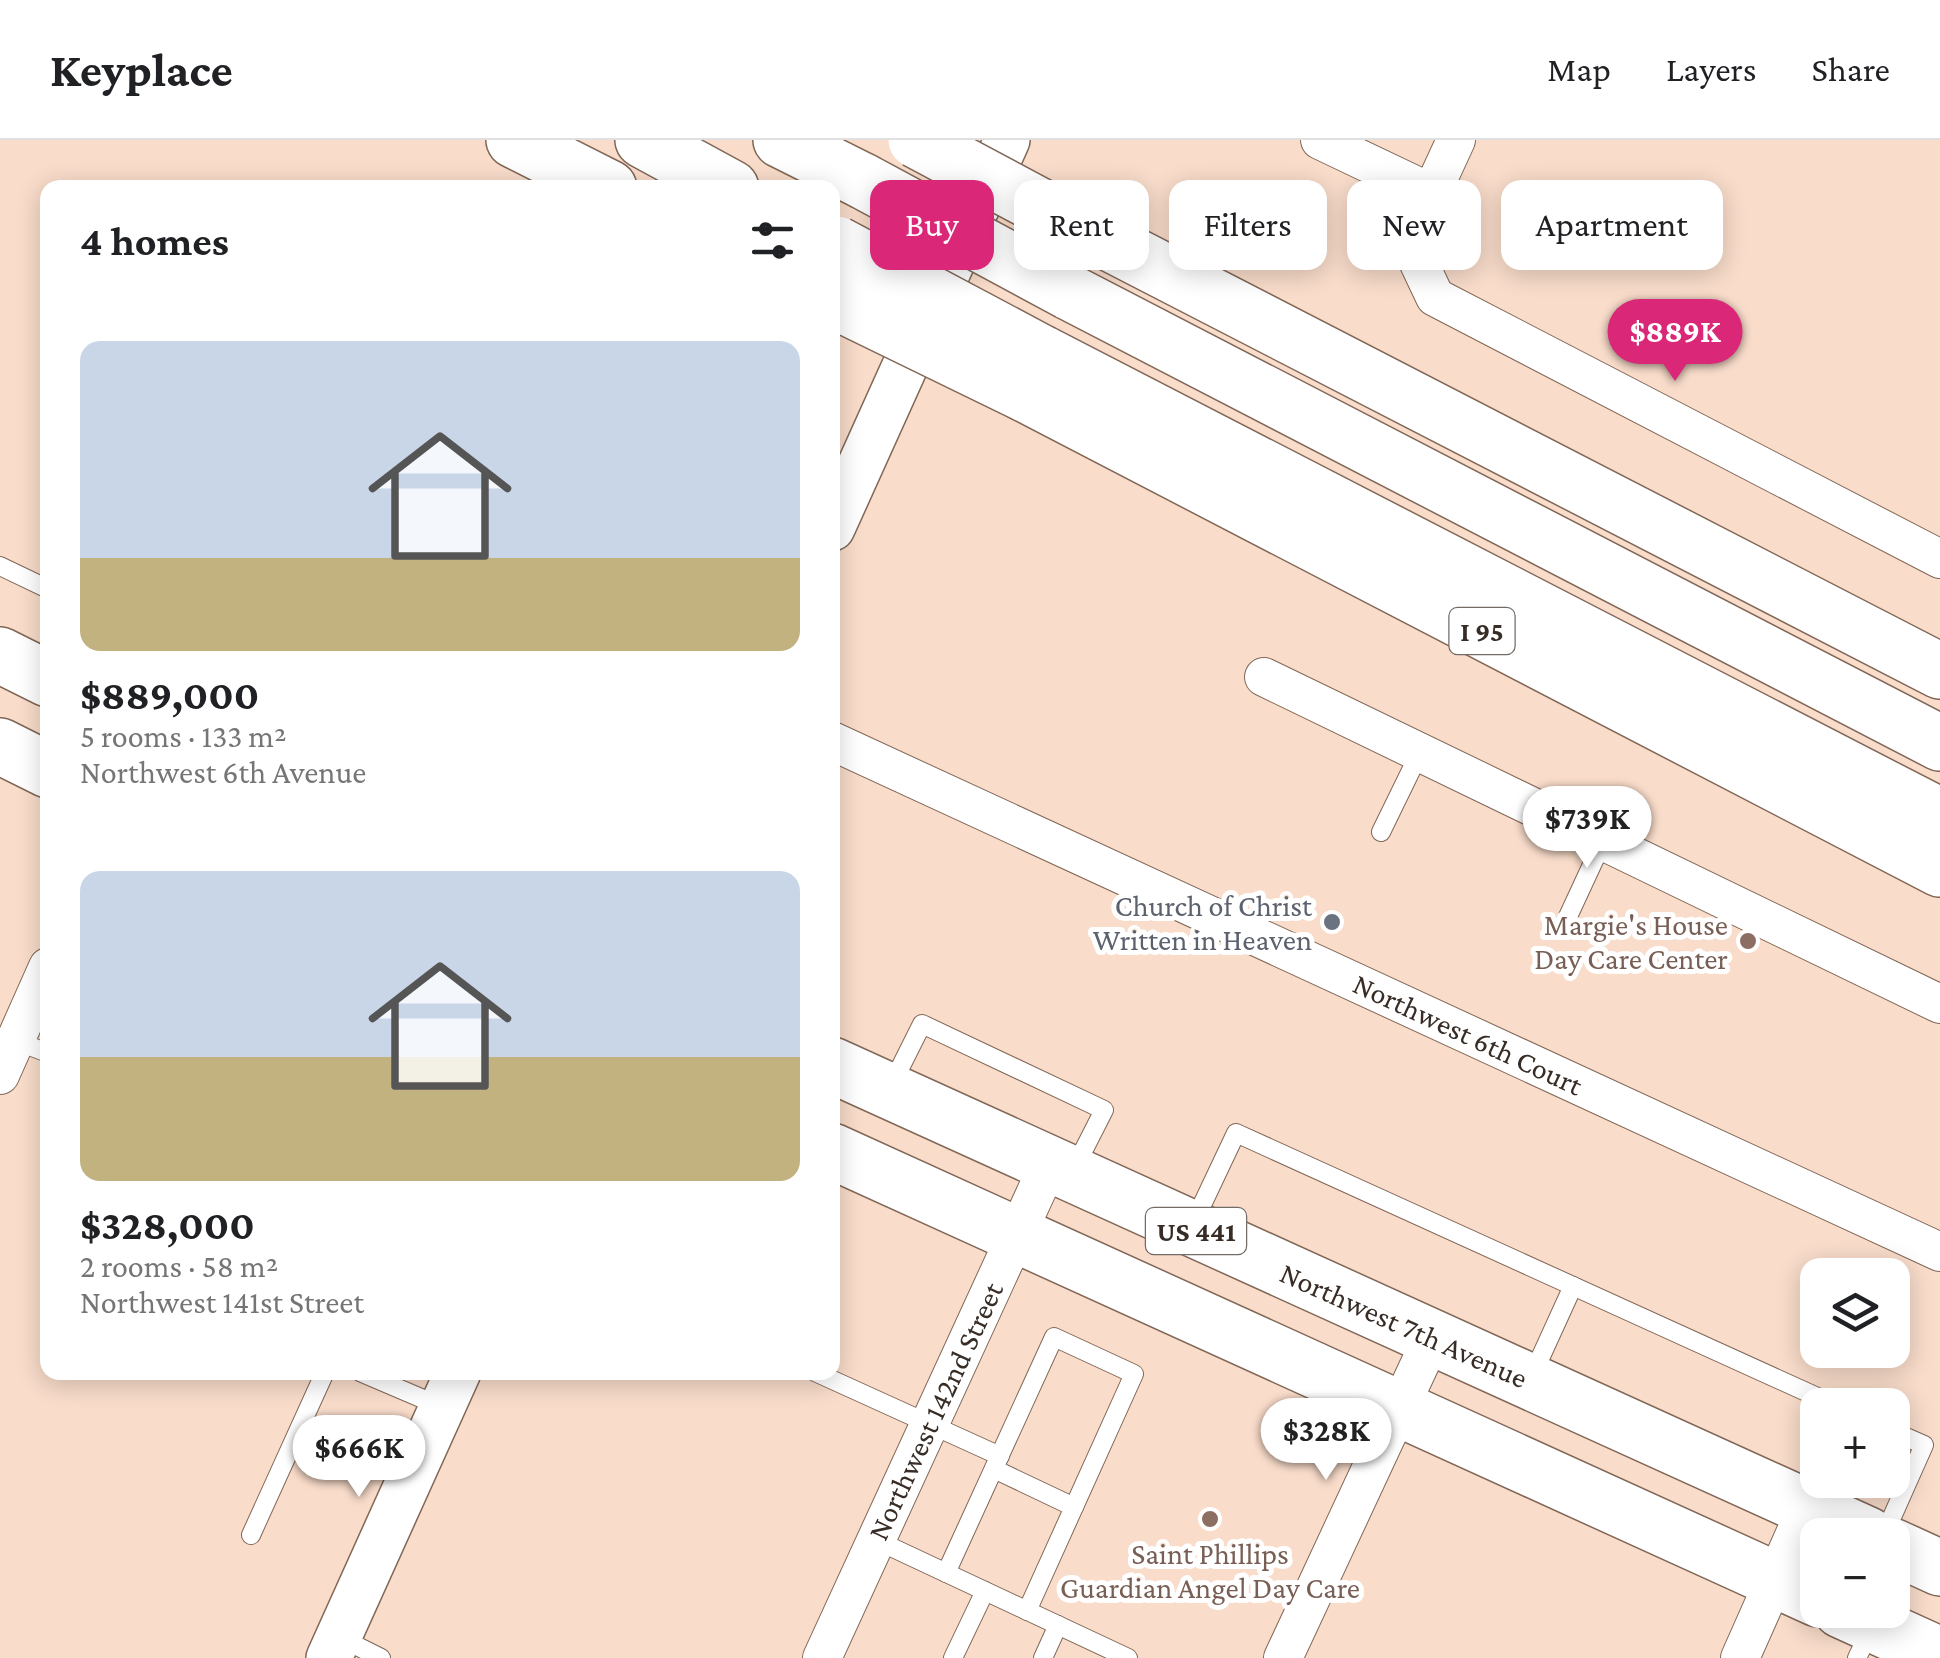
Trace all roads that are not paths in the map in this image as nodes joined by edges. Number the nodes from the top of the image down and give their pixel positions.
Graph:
1 (514, 140) edge
2 (642, 140) edge
3 (781, 140) edge
4 (916, 140) edge
5 (1006, 140) edge
6 (1320, 140) edge
7 (1456, 140) edge
8 (592, 180) edge
9 (716, 180) edge
10 (1404, 180) edge
11 (1435, 180) edge
12 (840, 246) edge
13 (1423, 270) edge
14 (840, 303) edge
15 (1034, 374) junction
16 (840, 510) edge
17 (1940, 559) edge
18 (0, 566) edge
19 (40, 586) edge
20 (0, 655) edge
21 (1940, 668) edge
22 (40, 675) edge
23 (1264, 677) dead end
24 (1940, 744) edge
25 (840, 745) edge
26 (0, 746) edge
27 (1420, 752) junction
28 (40, 766) edge
29 (1381, 832) dead end
30 (1604, 841) junction
31 (1940, 856) edge
32 (1565, 923) dead end
33 (40, 989) edge
34 (1940, 1004) edge
35 (21, 1042) edge
36 (840, 1069) edge
37 (0, 1075) edge
38 (889, 1091) junction
39 (840, 1155) edge
40 (1060, 1169) junction
41 (1191, 1228) junction
42 (1016, 1236) junction
43 (1940, 1252) edge
44 (1573, 1286) junction
45 (1432, 1338) junction
46 (321, 1380) edge
47 (400, 1380) edge
48 (833, 1380) edge
49 (1530, 1382) junction
50 (1800, 1389) edge
51 (450, 1390) edge
52 (1398, 1408) junction
53 (930, 1424) junction
54 (1910, 1439) edge
55 (997, 1462) junction
56 (1910, 1476) edge
57 (1074, 1507) junction
58 (1807, 1508) junction
59 (1830, 1518) edge
60 (251, 1535) dead end
61 (876, 1540) junction
62 (1910, 1554) edge
63 (1940, 1568) edge
64 (946, 1573) junction
65 (1796, 1590) edge
66 (985, 1591) junction
67 (1027, 1611) junction
68 (1058, 1625) junction
69 (1857, 1631) edge
70 (334, 1647) edge
71 (1940, 1654) edge
72 (381, 1658) edge
73 (822, 1658) edge
74 (953, 1658) edge
75 (1043, 1658) edge
76 (1128, 1658) edge
77 (1283, 1658) edge
78 (1740, 1658) edge

1 - 8 main road
2 - 9 main road
3 - 24 main road, bridge
4 - 21 main road, bridge
5 - 16 street
6 - 10 street
7 - 11 street
12 - 15 main road, bridge
13 - 17 street
14 - 15 main road, I 95, bridge
15 - 31 main road, I 95
18 - 19 lane
20 - 22 main road
23 - 27 street
25 - 43 street, Northwest 6th Court
26 - 28 main road
27 - 29 lane
27 - 30 street
30 - 32 lane
30 - 34 street
33 - 35 street
35 - 37 street
36 - 38 main road, Northwest 7th Avenue / US 441
38 - 40 main road, Northwest 7th Avenue / US 441
38 - 40 lane
39 - 42 main road, US 441
40 - 41 main road, Northwest 7th Avenue / US 441
40 - 42 street, Northwest 142nd Street
41 - 44 lane
41 - 45 main road, Northwest 7th Avenue / US 441
42 - 52 main road, US 441
42 - 53 street, Northwest 142nd Street
44 - 49 lane
44 - 50 lane
45 - 49 main road, Northwest 7th Avenue / US 441
45 - 52 street
46 - 60 lane
47 - 51 lane
48 - 53 lane
49 - 58 main road, Northwest 7th Avenue / US 441
51 - 70 street
52 - 65 main road, US 441
52 - 77 street
53 - 55 lane
53 - 61 street, Northwest 142nd Street
54 - 56 lane
55 - 57 lane
55 - 57 lane
55 - 64 lane
57 - 67 lane
58 - 59 main road, Northwest 7th Avenue / US 441
58 - 65 street
61 - 64 lane
61 - 73 street, Northwest 142nd Street
62 - 63 main road
64 - 66 lane
65 - 78 street
66 - 67 lane
66 - 74 lane
67 - 68 lane
68 - 75 lane
68 - 76 lane
69 - 71 main road
70 - 72 lane

